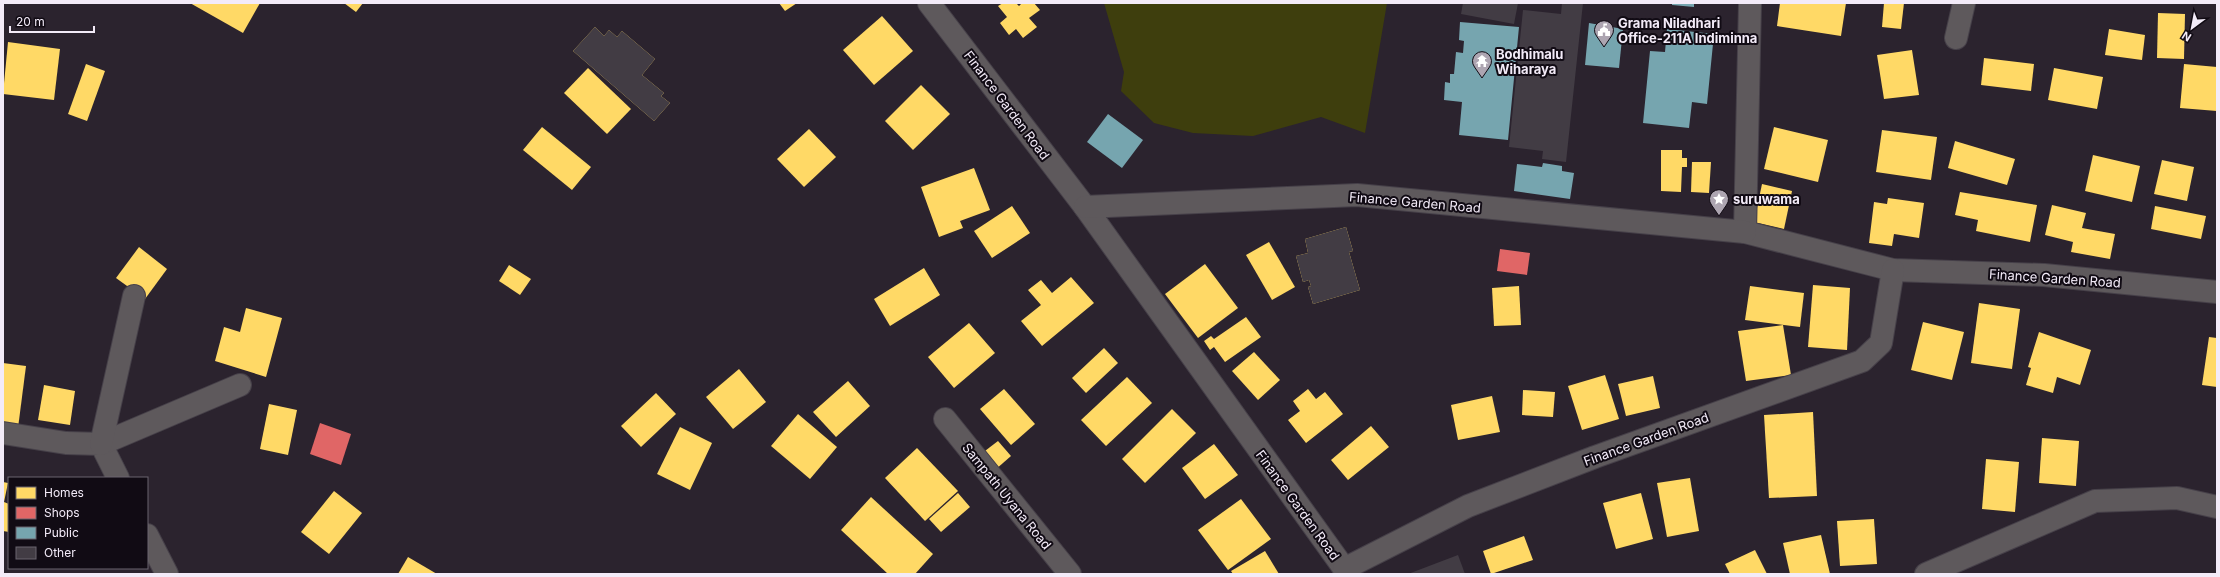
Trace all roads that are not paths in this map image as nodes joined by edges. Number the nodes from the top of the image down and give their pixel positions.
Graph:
1 (929, 3) edge
2 (1750, 3) edge
3 (1964, 3) edge
4 (1956, 38) dead end
5 (1085, 207) junction
6 (1745, 232) junction
7 (1893, 270) junction
8 (2217, 292) edge
9 (134, 296) dead end
10 (240, 385) dead end
11 (945, 419) dead end
12 (3, 433) edge
13 (101, 444) junction
14 (118, 477) edge
15 (2217, 507) edge
16 (148, 537) edge
17 (1346, 571) edge
18 (167, 574) edge
19 (1070, 574) edge
20 (1926, 574) edge

1 - 5 street, Finance Garden Road
2 - 6 street
3 - 4 street
5 - 6 street, Finance Garden Road
5 - 17 street, Finance Garden Road
6 - 7 street, Finance Garden Road
7 - 8 street, Finance Garden Road
7 - 17 street, Finance Garden Road
9 - 13 street
10 - 13 street
11 - 19 street, Sampath Uyana Road
12 - 13 street
13 - 14 street
15 - 20 street
16 - 18 street

